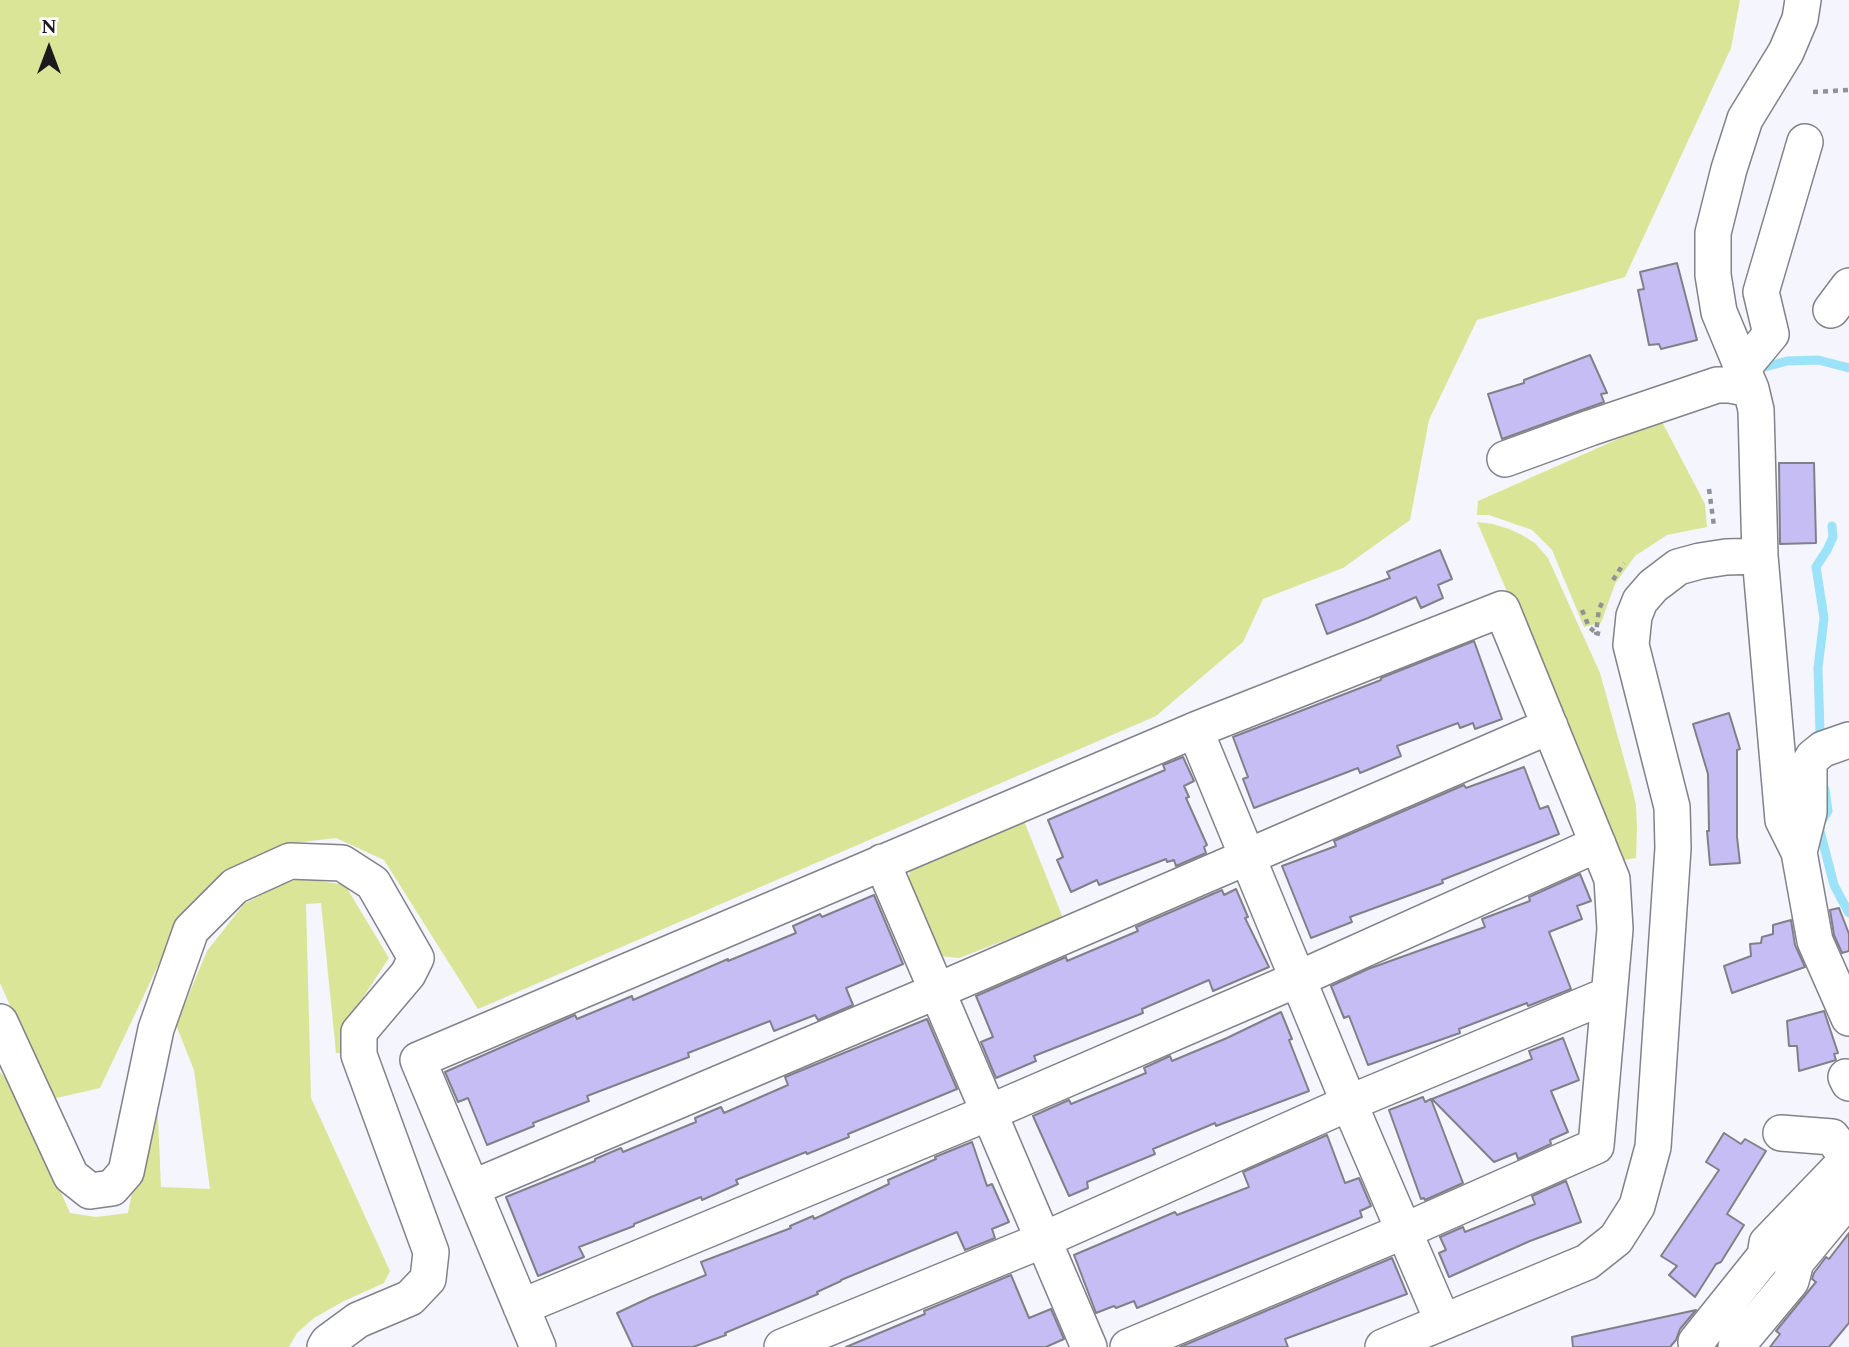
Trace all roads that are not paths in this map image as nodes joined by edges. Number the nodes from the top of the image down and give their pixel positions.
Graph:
1 (1802, 0) edge
2 (1805, 142) dead end
3 (1714, 345) dead end
4 (1741, 381) junction
5 (1505, 459) dead end
6 (1760, 556) junction
7 (1550, 726) junction
8 (1195, 730) junction
9 (1849, 740) edge
10 (1598, 844) junction
11 (1799, 852) junction
12 (1247, 857) junction
13 (881, 862) junction
14 (1298, 979) junction
15 (936, 991) junction
16 (1608, 995) junction
17 (1836, 1007) edge
18 (0, 1022) edge
19 (1849, 1039) edge
20 (1349, 1103) junction
21 (988, 1114) junction
22 (1781, 1133) dead end
23 (1849, 1158) edge
24 (472, 1188) junction
25 (1849, 1198) edge
26 (1404, 1231) junction
27 (1043, 1240) junction
28 (521, 1307) junction
29 (1443, 1322) junction
30 (1696, 1342) dead end
31 (325, 1347) edge
32 (538, 1347) edge
33 (782, 1347) edge
34 (1088, 1347) edge
35 (1128, 1347) edge
36 (1383, 1347) edge
37 (1736, 1347) edge

1 - 4 street
2 - 4 street
3 - 4 street
4 - 5 street
4 - 6 street
6 - 11 street
6 - 29 street
7 - 8 street
7 - 10 street
7 - 12 street
8 - 12 street
8 - 13 street
9 - 11 street
10 - 14 street
10 - 16 street
11 - 17 street
12 - 14 street
12 - 15 street
13 - 15 street
13 - 24 street
14 - 20 street
14 - 21 street
15 - 21 street
15 - 24 street
16 - 20 street
16 - 26 street
17 - 19 street
18 - 31 street
20 - 26 street
20 - 27 street
21 - 27 street
21 - 28 street
22 - 23 street
23 - 30 street
24 - 28 street
25 - 37 street
26 - 29 street
26 - 35 street
27 - 33 street
27 - 34 street
28 - 32 street
29 - 36 street

